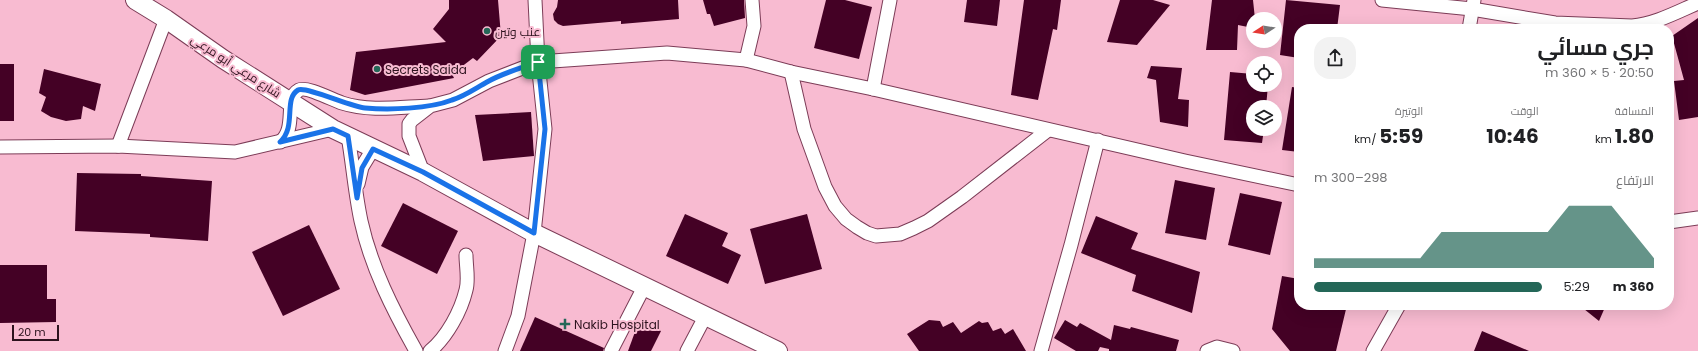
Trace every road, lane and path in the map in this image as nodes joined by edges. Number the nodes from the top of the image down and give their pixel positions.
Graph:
1 (135, 0) edge
2 (535, 0) edge
3 (752, 0) edge
4 (890, 0) edge
5 (1382, 0) edge
6 (1698, 3) edge
7 (1473, 5) edge
8 (166, 19) junction
9 (1470, 24) edge
10 (1581, 24) edge
11 (1646, 24) edge
12 (746, 60) junction
13 (538, 62) junction
14 (791, 72) junction
15 (873, 89) junction
16 (290, 101) junction
17 (430, 106) junction
18 (1048, 130) junction
19 (353, 139) junction
20 (1098, 140) junction
21 (280, 142) junction
22 (118, 146) junction
23 (0, 147) edge
24 (357, 167) junction
25 (423, 172) junction
26 (1294, 184) edge
27 (1698, 218) edge
28 (1674, 221) edge
29 (534, 233) junction
30 (466, 256) dead end
31 (644, 287) junction
32 (1396, 310) edge
33 (706, 315) junction
34 (416, 351) edge
35 (430, 351) edge
36 (505, 351) edge
37 (611, 351) edge
38 (687, 351) edge
39 (778, 351) edge
40 (1041, 351) edge
41 (1207, 351) edge
42 (1233, 351) edge
43 (1373, 351) edge

1 - 8 main road, شارع مرعي أبو مرعي
2 - 13 street
3 - 12 street
4 - 15 street
5 - 7 street
6 - 11 street
7 - 9 street
7 - 10 street
8 - 16 main road, شارع مرعي أبو مرعي
8 - 22 street
12 - 13 street
12 - 14 street
13 - 17 street
13 - 29 street
14 - 15 street
14 - 18 street
15 - 18 street
16 - 17 street
16 - 19 main road, شارع مرعي أبو مرعي
16 - 21 street
17 - 25 street
18 - 20 street
19 - 21 street
19 - 24 street
19 - 24 street
19 - 25 main road, شارع مرعي أبو مرعي
20 - 26 street
20 - 40 street
21 - 22 street
22 - 23 street
24 - 34 street
25 - 29 main road, شارع مرعي أبو مرعي
27 - 28 street
29 - 31 main road, شارع مرعي أبو مرعي
29 - 36 street
30 - 35 street
31 - 33 main road, شارع مرعي أبو مرعي
31 - 37 street
32 - 43 street
33 - 38 street
33 - 39 main road, شارع مرعي أبو مرعي
41 - 42 street

